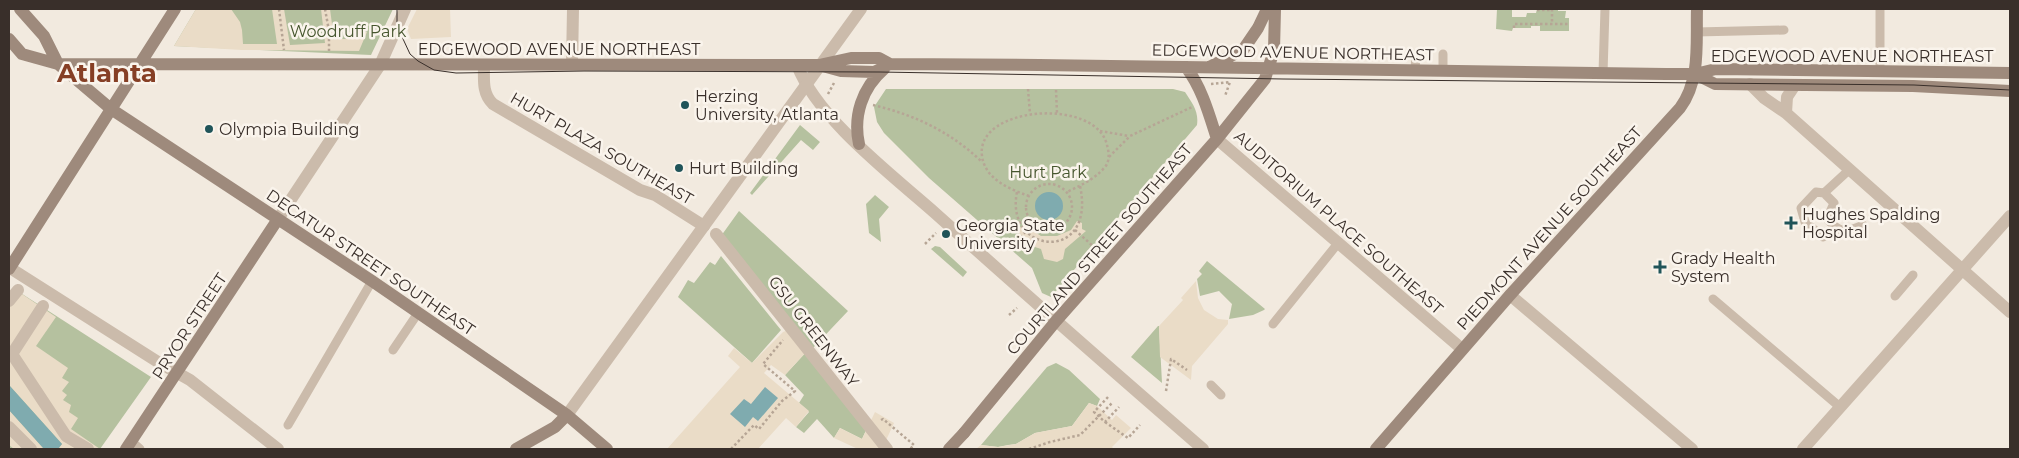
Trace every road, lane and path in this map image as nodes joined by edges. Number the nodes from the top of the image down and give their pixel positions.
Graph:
1 (20, 9) edge
2 (175, 9) edge
3 (279, 9) edge
4 (325, 9) edge
5 (405, 9) edge
6 (573, 9) edge
7 (861, 9) edge
8 (1268, 9) edge
9 (1275, 9) edge
10 (1604, 9) edge
11 (1697, 9) edge
12 (1880, 9) edge
13 (1537, 10) dead end
14 (1552, 10) edge
15 (1552, 24) junction
16 (1569, 24) dead end
17 (1514, 28) dead end
18 (1784, 30) dead end
19 (1696, 32) junction
20 (9, 39) edge
21 (284, 50) dead end
22 (329, 51) dead end
23 (1416, 54) dead end
24 (1443, 54) dead end
25 (58, 64) junction
26 (140, 64) junction
27 (572, 64) junction
28 (890, 64) junction
29 (380, 65) junction
30 (797, 65) junction
31 (819, 65) junction
32 (484, 66) junction
33 (1186, 67) junction
34 (1207, 68) junction
35 (1269, 68) junction
36 (1415, 70) junction
37 (1443, 70) junction
38 (1880, 71) junction
39 (1603, 73) junction
40 (2010, 73) edge
41 (1695, 74) junction
42 (837, 77) dead end
43 (1750, 84) junction
44 (806, 85) junction
45 (1207, 85) dead end
46 (1796, 85) junction
47 (1028, 89) dead end
48 (1056, 90) dead end
49 (2010, 91) edge
50 (828, 94) dead end
51 (1225, 96) dead end
52 (872, 104) dead end
53 (1194, 105) dead end
54 (111, 109) junction
55 (1057, 113) junction
56 (1786, 113) junction
57 (1030, 114) junction
58 (1100, 131) junction
59 (1130, 136) junction
60 (1217, 139) junction
61 (859, 144) junction
62 (1109, 157) junction
63 (983, 163) junction
64 (1849, 170) junction
65 (1080, 186) junction
66 (1017, 192) junction
67 (1067, 192) junction
68 (1824, 193) junction
69 (1029, 196) junction
70 (2010, 216) edge
71 (278, 219) junction
72 (1827, 219) junction
73 (1804, 222) junction
74 (704, 226) junction
75 (1863, 226) dead end
76 (1075, 230) junction
77 (1026, 231) junction
78 (716, 234) dead end
79 (933, 236) dead end
80 (1823, 237) dead end
81 (1339, 242) junction
82 (925, 244) dead end
83 (1094, 247) dead end
84 (1010, 249) dead end
85 (10, 269) edge
86 (1963, 270) junction
87 (1913, 275) dead end
88 (372, 281) junction
89 (18, 290) dead end
90 (1510, 295) junction
91 (1895, 296) dead end
92 (1714, 299) dead end
93 (9, 301) edge
94 (43, 306) dead end
95 (1017, 308) dead end
96 (2010, 312) edge
97 (418, 313) junction
98 (1010, 315) dead end
99 (1056, 321) junction
100 (1273, 324) dead end
101 (791, 329) junction
102 (1462, 349) junction
103 (393, 350) dead end
104 (10, 353) edge
105 (1187, 370) dead end
106 (178, 372) junction
107 (1212, 385) dead end
108 (1166, 391) dead end
109 (1221, 395) dead end
110 (1108, 398) dead end
111 (1112, 402) dead end
112 (1119, 407) dead end
113 (1840, 407) junction
114 (567, 415) junction
115 (1099, 416) junction
116 (887, 422) dead end
117 (1105, 422) junction
118 (1140, 424) dead end
119 (288, 425) dead end
120 (9, 427) edge
121 (133, 447) edge
122 (31, 449) edge
123 (88, 449) edge
124 (278, 449) edge
125 (516, 449) edge
126 (607, 449) edge
127 (731, 449) edge
128 (886, 449) edge
129 (910, 449) edge
130 (946, 449) edge
131 (1029, 449) edge
132 (1203, 449) edge
133 (1376, 449) edge
134 (1692, 449) edge
135 (1803, 449) edge

1 - 25 main road
2 - 26 main road
3 - 21 path
4 - 22 path
5 - 29 street
6 - 27 street
7 - 31 street
8 - 34 main road
9 - 35 main road, COURTLAND STREET SOUTHEAST
10 - 39 lane
11 - 19 main road, PIEDMONT AVENUE SOUTHEAST
12 - 38 lane
13 - 14 path
14 - 15 path
15 - 16 path
15 - 17 path
18 - 19 lane
19 - 41 main road, PIEDMONT AVENUE SOUTHEAST
20 - 25 main road
23 - 36 lane
24 - 37 lane
25 - 26 main road, EDGEWOOD AVENUE NORTHEAST
25 - 54 main road, DECATUR STREET SOUTHEAST
26 - 29 main road, EDGEWOOD AVENUE NORTHEAST
26 - 54 main road
27 - 30 main road, EDGEWOOD AVENUE NORTHEAST
27 - 32 main road, EDGEWOOD AVENUE NORTHEAST
28 - 31 main road, EDGEWOOD AVENUE NORTHEAST
28 - 33 main road, EDGEWOOD AVENUE NORTHEAST
28 - 61 main road
29 - 32 main road, EDGEWOOD AVENUE NORTHEAST
29 - 71 street
30 - 31 main road, EDGEWOOD AVENUE NORTHEAST
30 - 44 street
31 - 44 street
32 - 74 street, HURT PLAZA SOUTHEAST
33 - 34 main road, EDGEWOOD AVENUE NORTHEAST
33 - 60 main road
34 - 35 main road, EDGEWOOD AVENUE NORTHEAST
35 - 36 main road, EDGEWOOD AVENUE NORTHEAST
35 - 60 main road, COURTLAND STREET SOUTHEAST
36 - 37 main road, EDGEWOOD AVENUE NORTHEAST
37 - 39 main road, EDGEWOOD AVENUE NORTHEAST
38 - 40 main road, EDGEWOOD AVENUE NORTHEAST
38 - 41 main road, EDGEWOOD AVENUE NORTHEAST
39 - 41 main road, EDGEWOOD AVENUE NORTHEAST
41 - 43 main road, EDGEWOOD AVENUE NORTHEAST
41 - 90 main road, PIEDMONT AVENUE SOUTHEAST
42 - 50 path
43 - 46 main road, EDGEWOOD AVENUE NORTHEAST
43 - 56 street
44 - 61 street
44 - 74 street
45 - 51 path
46 - 49 main road, EDGEWOOD AVENUE NORTHEAST
46 - 56 street
47 - 57 path
48 - 55 path
52 - 63 path
53 - 59 path
54 - 71 main road, DECATUR STREET SOUTHEAST
54 - 85 main road
55 - 57 path
55 - 58 path
56 - 64 street
57 - 63 path
58 - 59 path
58 - 62 path
59 - 62 path
60 - 81 street, AUDITORIUM PLACE SOUTHEAST
60 - 99 main road, COURTLAND STREET SOUTHEAST
61 - 99 street
62 - 65 path
63 - 66 path
64 - 68 lane
64 - 86 street
65 - 67 path
65 - 76 path
66 - 69 path
66 - 77 path
67 - 69 path
67 - 69 path
68 - 72 lane
68 - 73 lane
70 - 86 street
71 - 88 main road, DECATUR STREET SOUTHEAST
71 - 106 main road, PRYOR STREET
72 - 73 lane
72 - 75 lane
73 - 80 lane
74 - 114 street
76 - 77 path
76 - 83 path
77 - 84 path
78 - 101 street, GSU GREENWAY
79 - 82 path
81 - 100 lane
81 - 102 street, AUDITORIUM PLACE SOUTHEAST
85 - 106 street
86 - 96 street
86 - 113 street
87 - 91 lane
88 - 97 main road, DECATUR STREET SOUTHEAST
88 - 119 lane
89 - 93 street
90 - 102 main road, PIEDMONT AVENUE SOUTHEAST
90 - 134 street
92 - 113 lane
94 - 104 street
95 - 98 path
97 - 103 lane
97 - 114 main road, DECATUR STREET SOUTHEAST
99 - 130 main road, COURTLAND STREET SOUTHEAST, bridge
99 - 132 street
101 - 127 path
101 - 128 street, GSU GREENWAY
102 - 133 main road, PIEDMONT AVENUE SOUTHEAST
104 - 123 street
105 - 108 path
106 - 121 main road, PRYOR STREET
106 - 124 street
107 - 109 lane
110 - 115 path
111 - 115 path
112 - 117 path
113 - 135 street
114 - 125 main road
114 - 126 main road, DECATUR STREET SOUTHEAST
115 - 117 path
115 - 131 path
116 - 129 path
117 - 118 path
120 - 122 street

